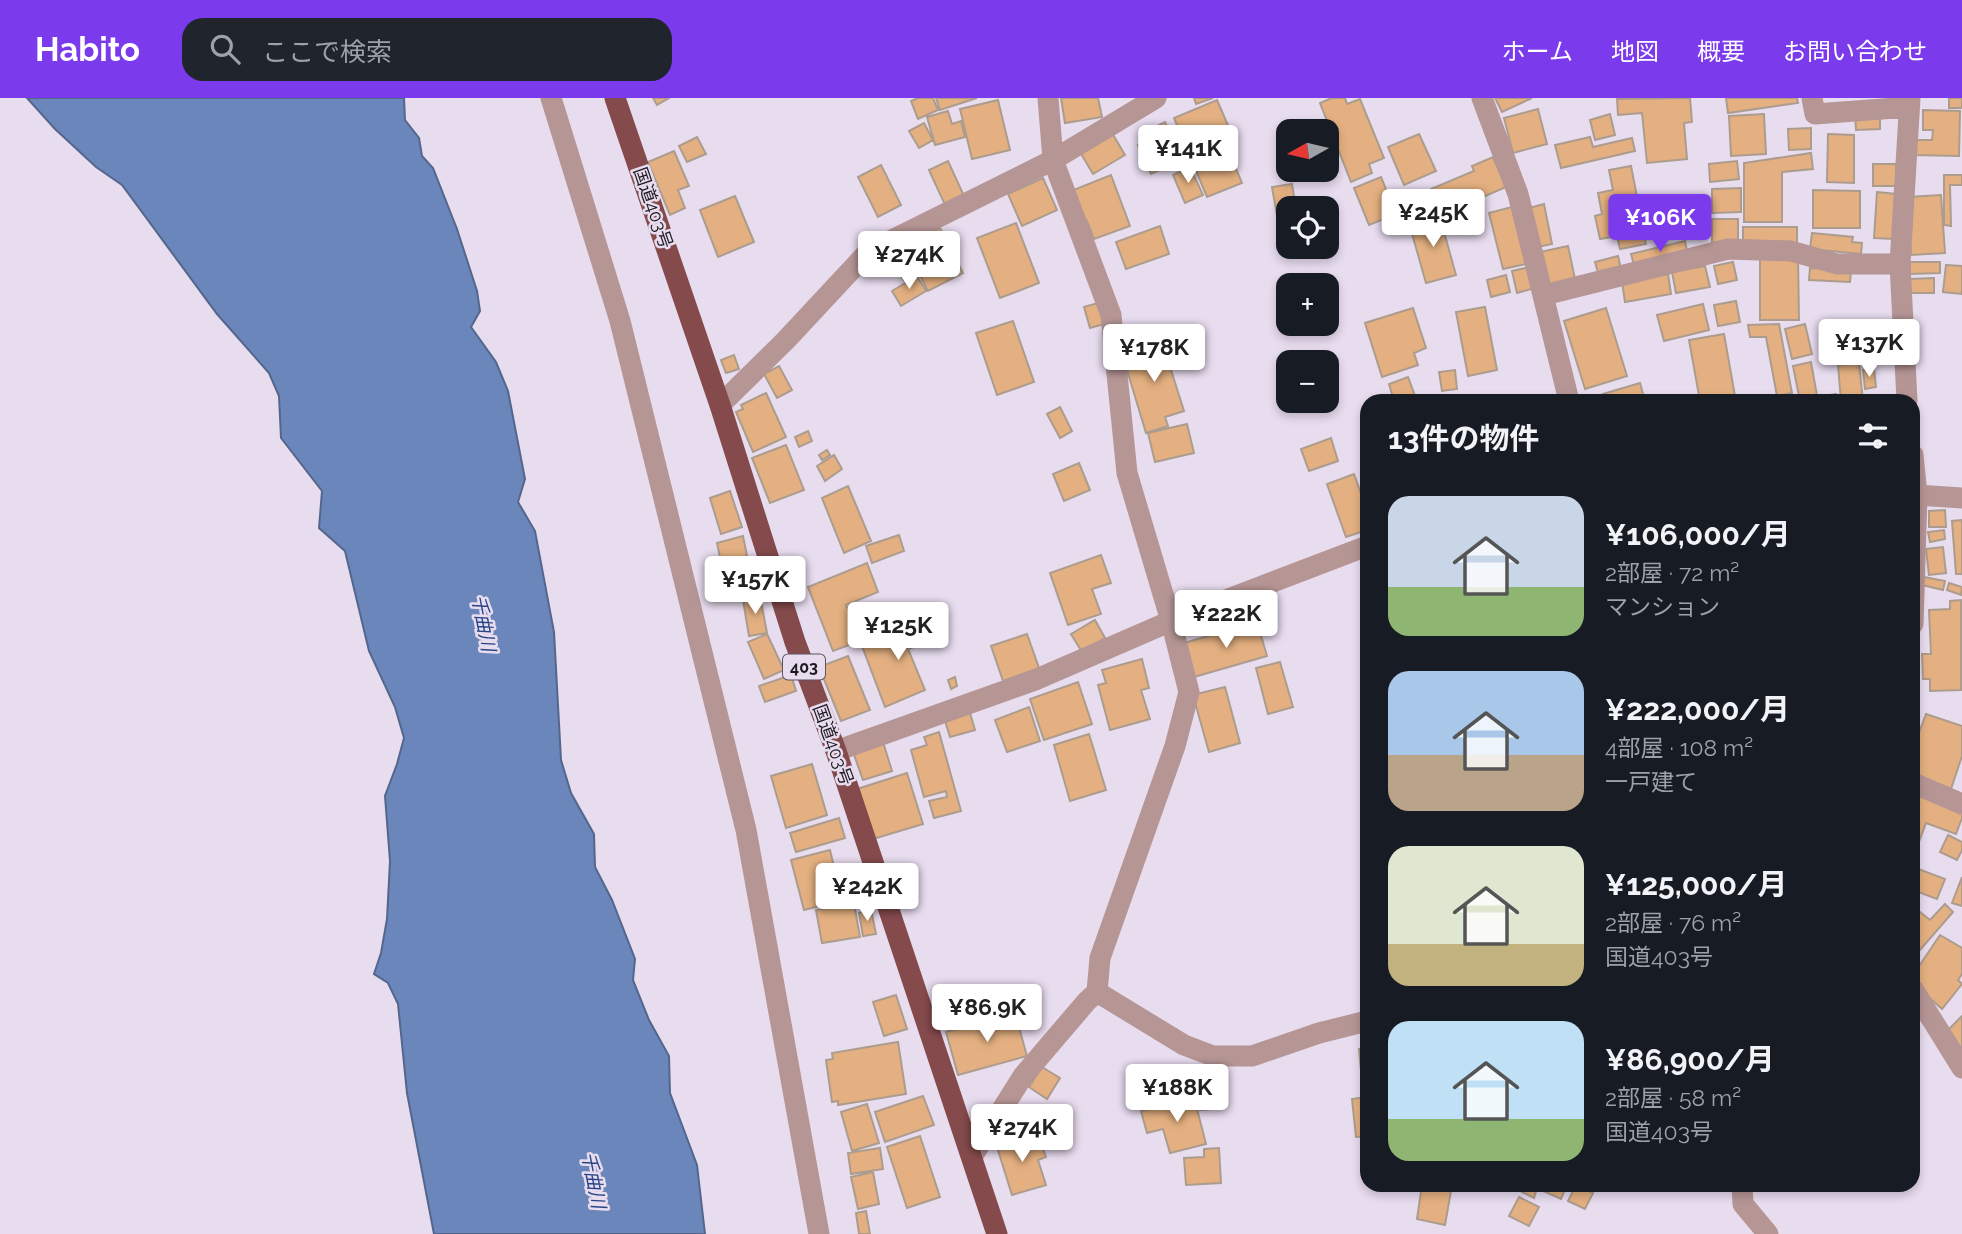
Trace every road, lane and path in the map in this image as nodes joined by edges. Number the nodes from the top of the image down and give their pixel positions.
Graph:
1 (551, 98) edge
2 (615, 98) edge
3 (1048, 98) edge
4 (1156, 98) edge
5 (1482, 98) edge
6 (1812, 98) edge
7 (1909, 102) edge
8 (1053, 160) junction
9 (1900, 264) junction
10 (1544, 295) junction
11 (1567, 394) edge
12 (1908, 394) edge
13 (720, 405) junction
14 (1920, 495) edge
15 (1962, 498) edge
16 (1360, 549) edge
17 (1171, 621) junction
18 (836, 751) junction
19 (1920, 786) edge
20 (1962, 804) edge
21 (1097, 992) junction
22 (1920, 1000) edge
23 (1360, 1023) edge
24 (1962, 1068) edge
25 (972, 1157) junction
26 (1742, 1192) edge
27 (819, 1234) edge
28 (997, 1234) edge
29 (1768, 1234) edge

1 - 27 street
2 - 13 highway, 国道403号 / 403
3 - 8 street
4 - 8 street
5 - 10 street
6 - 7 street
7 - 9 street
8 - 13 street
8 - 17 street
9 - 10 street
9 - 12 street
10 - 11 street
13 - 18 highway, 国道403号 / 403
14 - 15 street
16 - 17 street
17 - 18 street
17 - 21 street
18 - 25 highway, 国道403号 / 403
19 - 20 street
21 - 23 street
21 - 25 street
22 - 24 street
25 - 28 highway, 国道403号 / 403
26 - 29 street

